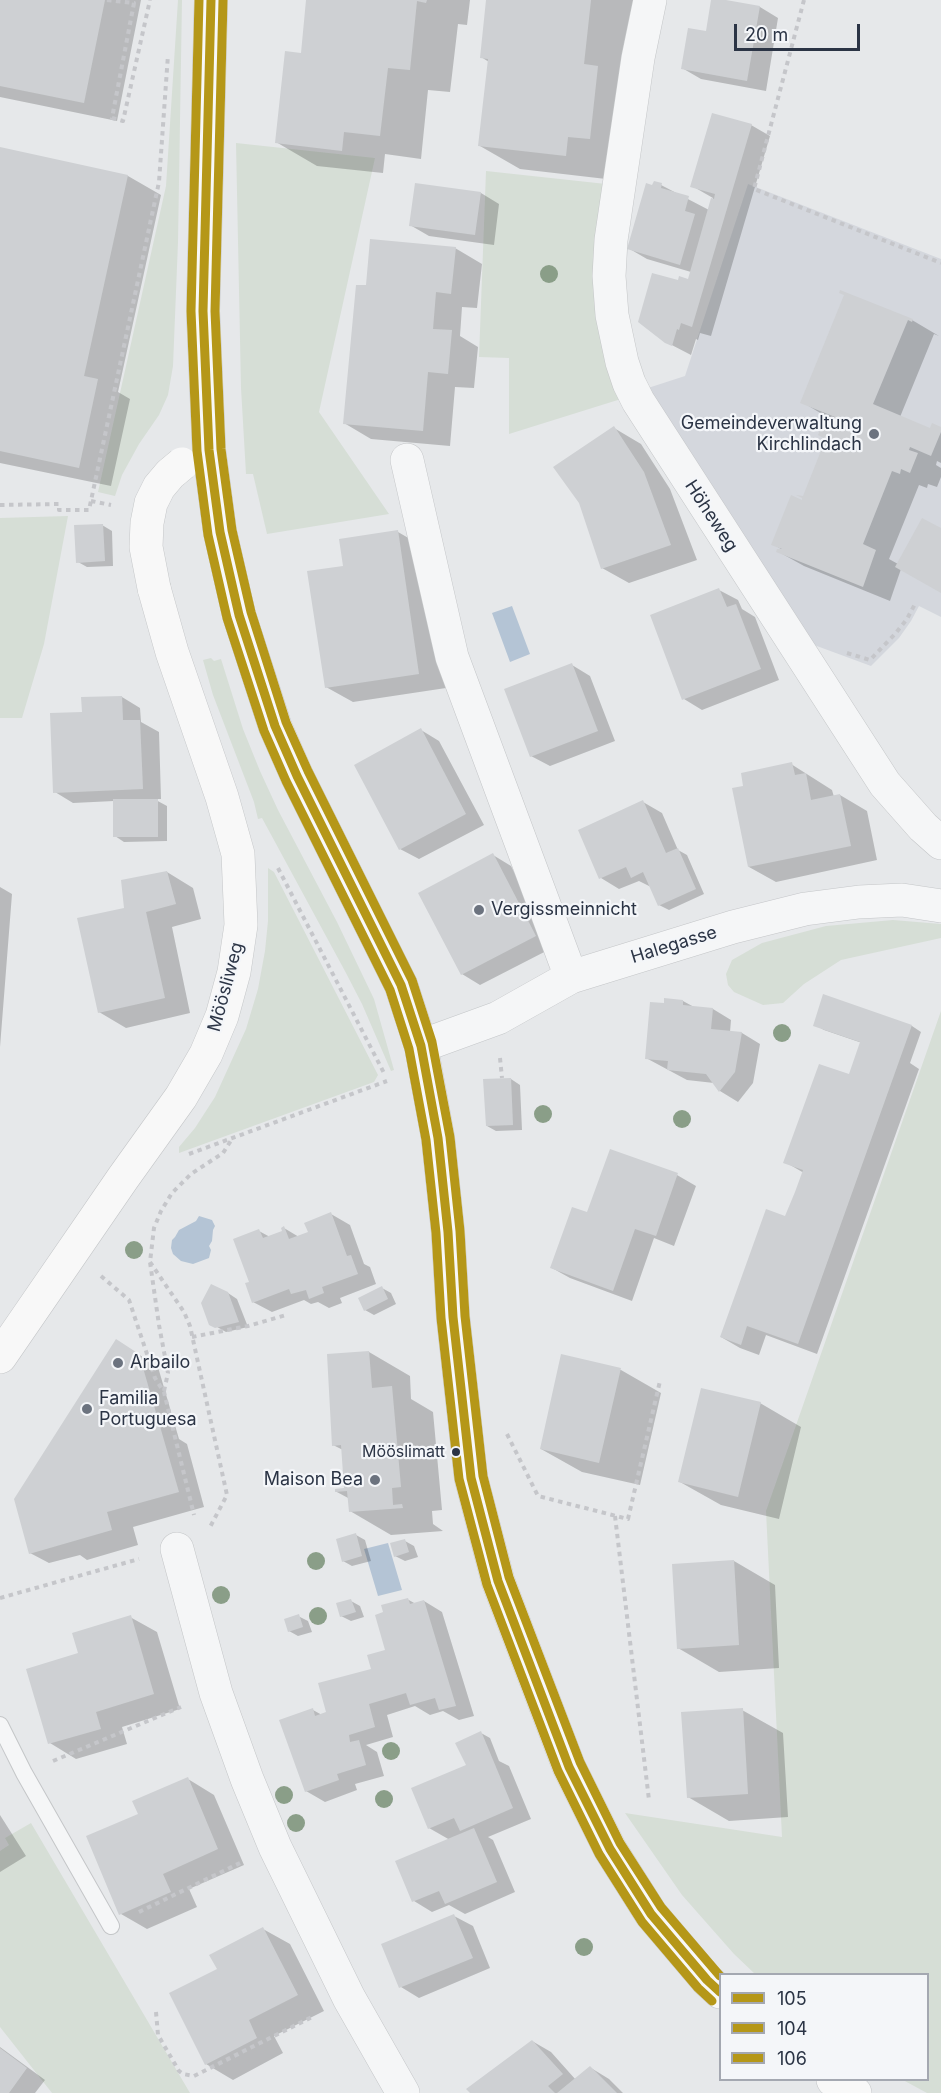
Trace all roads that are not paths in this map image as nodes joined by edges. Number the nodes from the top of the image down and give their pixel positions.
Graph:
1 (211, 0) edge
2 (650, 0) edge
3 (195, 457) junction
4 (407, 460) dead end
5 (941, 843) edge
6 (941, 906) edge
7 (571, 977) junction
8 (421, 1046) junction
9 (0, 1357) edge
10 (177, 1549) road end
11 (0, 1725) edge
12 (111, 1926) road end
13 (719, 1991) edge
14 (836, 2081) edge
15 (403, 2093) edge
16 (855, 2093) edge

1 - 3 main road
2 - 5 street, Höheweg
3 - 8 main road
3 - 9 main road, Möösliweg, bridge
4 - 7 street
6 - 7 street, Halegasse
7 - 8 street, Halegasse
8 - 13 main road
10 - 15 street
11 - 12 lane
14 - 16 main road

